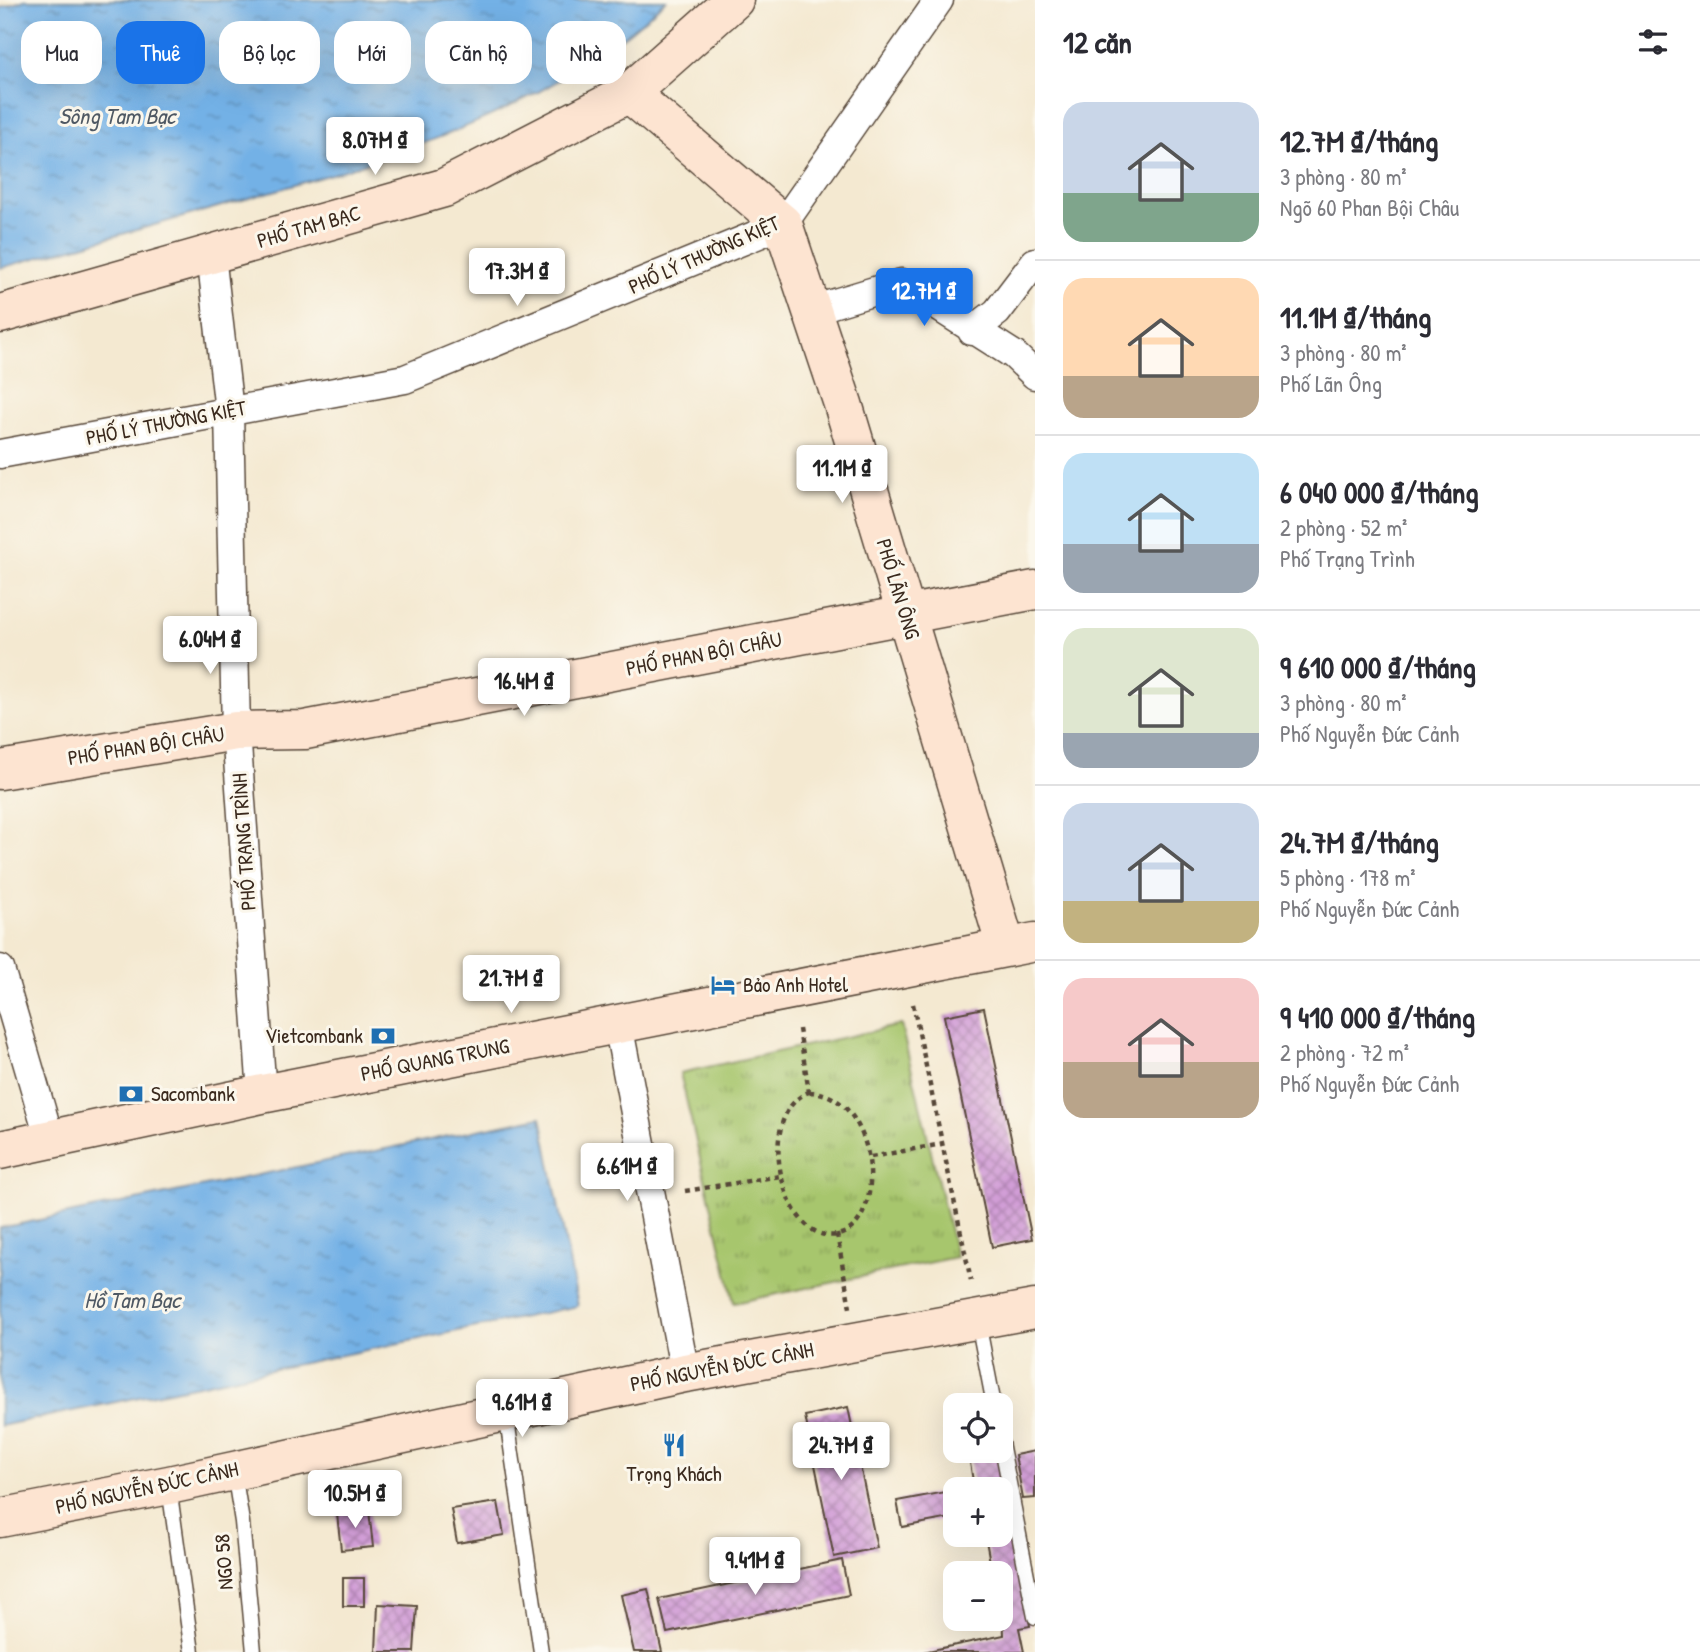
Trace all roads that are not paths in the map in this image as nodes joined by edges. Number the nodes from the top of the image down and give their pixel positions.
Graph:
1 (734, 0) edge
2 (939, 0) edge
3 (629, 93) junction
4 (783, 224) junction
5 (211, 255) junction
6 (1035, 262) edge
7 (812, 310) junction
8 (0, 314) edge
9 (972, 331) junction
10 (1035, 375) edge
11 (229, 411) junction
12 (0, 454) edge
13 (1035, 590) edge
14 (906, 615) junction
15 (236, 731) junction
16 (0, 770) edge
17 (1021, 944) edge
18 (0, 968) edge
19 (618, 1024) junction
20 (262, 1094) junction
21 (50, 1140) junction
22 (0, 1150) edge
23 (1035, 1309) edge
24 (977, 1321) junction
25 (685, 1373) junction
26 (992, 1393) edge
27 (506, 1412) junction
28 (1005, 1463) edge
29 (233, 1470) junction
30 (169, 1485) junction
31 (0, 1518) edge
32 (1035, 1617) edge
33 (192, 1652) edge
34 (254, 1652) edge
35 (541, 1652) edge

1 - 3 street, PHỐ TAM BẠC
2 - 4 street, PHỐ LÝ THƯỜNG KIỆT
3 - 4 street
3 - 5 street, PHỐ TAM BẠC
4 - 7 street, PHỐ LÃN ÔNG
4 - 11 street, PHỐ LÝ THƯỜNG KIỆT
5 - 8 street, PHỐ TAM BẠC
5 - 11 street, PHỐ TRẠNG TRÌNH
6 - 9 street
7 - 9 street
7 - 14 street, PHỐ LÃN ÔNG
9 - 10 street
11 - 12 street, PHỐ LÝ THƯỜNG KIỆT
11 - 15 street, PHỐ TRẠNG TRÌNH
13 - 14 street, PHỐ PHAN BỘI CHÂU
14 - 15 street, PHỐ PHAN BỘI CHÂU
14 - 17 street, PHỐ LÃN ÔNG
15 - 16 street, PHỐ PHAN BỘI CHÂU
15 - 20 street, PHỐ TRẠNG TRÌNH
17 - 19 street, PHỐ QUANG TRUNG
18 - 21 street
19 - 20 street, PHỐ QUANG TRUNG
19 - 25 street
20 - 21 street, PHỐ QUANG TRUNG
21 - 22 street, PHỐ QUANG TRUNG
23 - 24 street, PHỐ NGUYỄN ĐỨC CẢNH
24 - 25 street, PHỐ NGUYỄN ĐỨC CẢNH
24 - 26 lane
25 - 27 street, PHỐ NGUYỄN ĐỨC CẢNH
27 - 29 street, PHỐ NGUYỄN ĐỨC CẢNH
27 - 35 lane
28 - 32 lane
29 - 30 street, PHỐ NGUYỄN ĐỨC CẢNH
29 - 34 lane, NGO 58
30 - 31 street, PHỐ NGUYỄN ĐỨC CẢNH
30 - 33 lane

